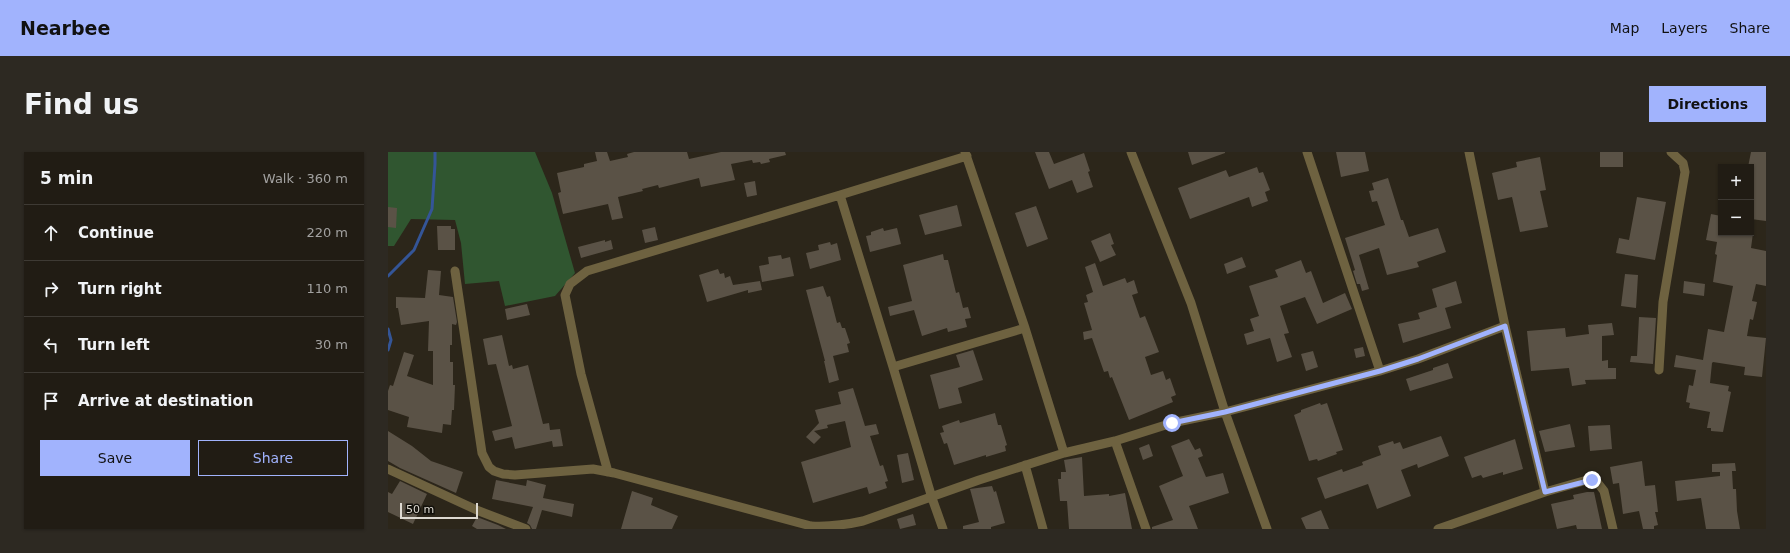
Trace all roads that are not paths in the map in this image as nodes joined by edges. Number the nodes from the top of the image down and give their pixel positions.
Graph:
1 (1131, 152) edge
2 (1307, 152) edge
3 (1469, 152) edge
4 (1671, 152) edge
5 (966, 154) edge
6 (840, 195) junction
7 (455, 271) dead end
8 (1505, 326) junction
9 (1025, 328) junction
10 (893, 367) junction
11 (1659, 370) dead end
12 (1380, 371) junction
13 (1225, 412) junction
14 (1115, 441) junction
15 (1064, 454) junction
16 (1025, 465) junction
17 (388, 469) edge
18 (608, 472) junction
19 (1545, 492) junction
20 (932, 498) junction
21 (1453, 527) edge
22 (526, 529) edge
23 (943, 529) edge
24 (1043, 529) edge
25 (1146, 529) edge
26 (1267, 529) edge
27 (1438, 529) edge
28 (1613, 529) edge

1 - 13 street
2 - 12 street
3 - 8 street
4 - 11 street
5 - 6 street
5 - 9 street
6 - 10 street
6 - 18 street
7 - 18 street
8 - 12 street
8 - 19 street
9 - 10 street
9 - 15 street
10 - 20 street
12 - 13 street
13 - 14 street
13 - 26 street
14 - 15 street
14 - 25 street
15 - 16 street
16 - 20 street
16 - 24 street
17 - 22 street
18 - 20 street
19 - 21 street
19 - 28 street
20 - 23 street
21 - 27 street

